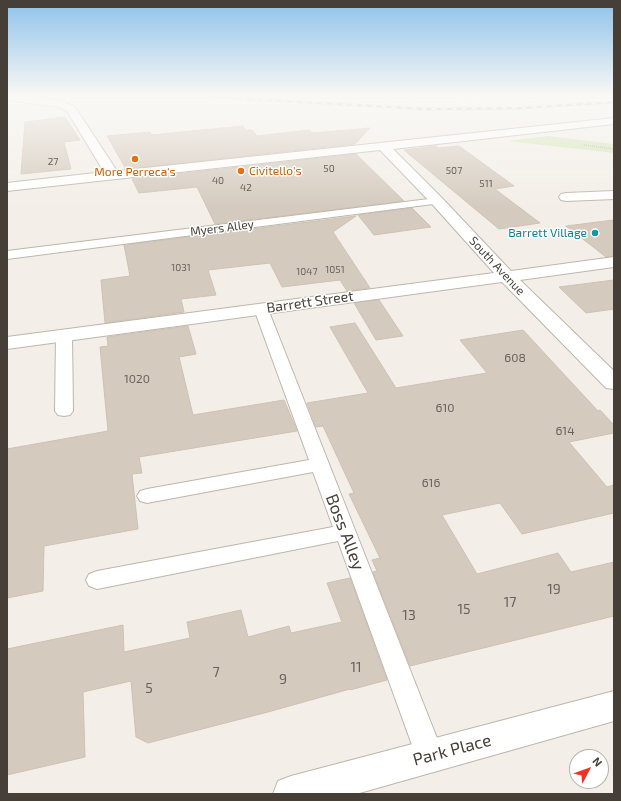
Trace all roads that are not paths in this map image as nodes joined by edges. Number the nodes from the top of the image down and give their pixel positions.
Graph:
1 (87, 134) edge
2 (496, 134) edge
3 (384, 147) junction
4 (113, 176) junction
5 (7, 187) edge
6 (614, 195) edge
7 (566, 197) dead end
8 (437, 201) junction
9 (7, 255) edge
10 (614, 262) edge
11 (506, 276) junction
12 (261, 309) junction
13 (64, 335) junction
14 (7, 345) edge
15 (614, 383) edge
16 (64, 411) dead end
17 (320, 464) junction
18 (147, 496) dead end
19 (345, 532) junction
20 (97, 580) dead end
21 (614, 706) edge
22 (430, 756) junction
23 (291, 794) edge

1 - 4 street
2 - 3 street
3 - 4 street
3 - 8 street, South Avenue
4 - 5 street
6 - 7 street
8 - 9 lane, Myers Alley
8 - 11 street, South Avenue
10 - 11 street, Barrett Street
11 - 12 street, Barrett Street
11 - 15 street, South Avenue
12 - 13 street, Barrett Street
12 - 17 lane, Boss Alley
13 - 14 street, Barrett Street
13 - 16 lane
17 - 18 lane
17 - 19 lane, Boss Alley
19 - 20 lane
19 - 22 lane, Boss Alley
21 - 22 street, Park Place
22 - 23 street, Park Place

